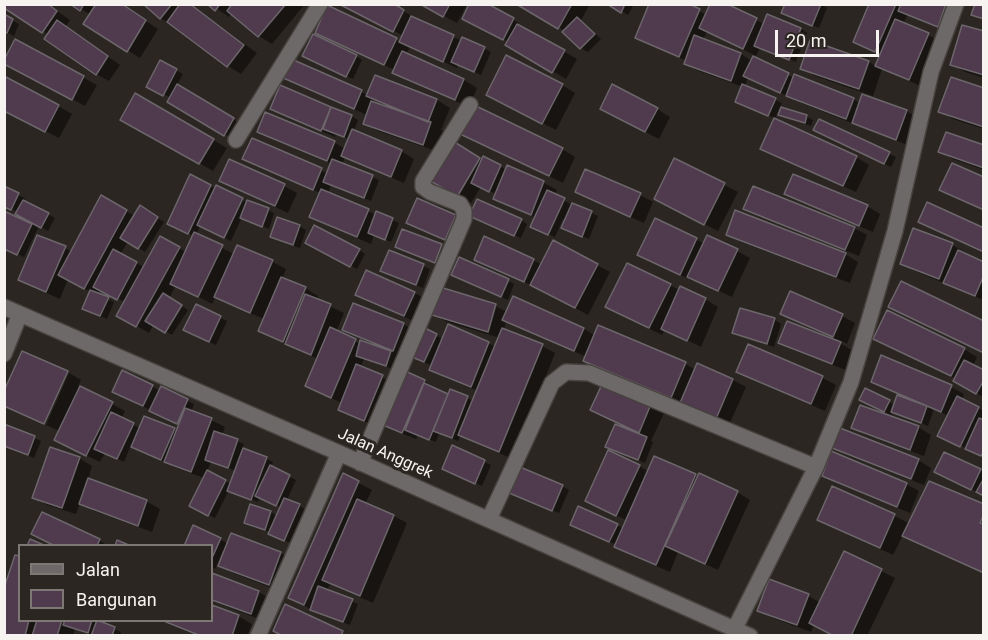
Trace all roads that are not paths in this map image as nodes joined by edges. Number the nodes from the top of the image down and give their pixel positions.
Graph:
1 (320, 4) edge
2 (956, 4) edge
3 (470, 105) dead end
4 (236, 140) dead end
5 (4, 307) edge
6 (20, 314) junction
7 (4, 354) edge
8 (339, 453) junction
9 (360, 463) junction
10 (816, 466) junction
11 (489, 519) junction
12 (735, 628) junction
13 (258, 636) edge
14 (750, 636) edge

1 - 4 street
2 - 10 street
3 - 9 street
5 - 6 street, Jalan Anggrek
6 - 7 street
6 - 8 street, Jalan Anggrek
8 - 9 street, Jalan Anggrek
8 - 13 street
9 - 11 street, Jalan Anggrek
10 - 11 street
10 - 12 street
11 - 12 street, Jalan Anggrek
12 - 14 street, Jalan Anggrek

